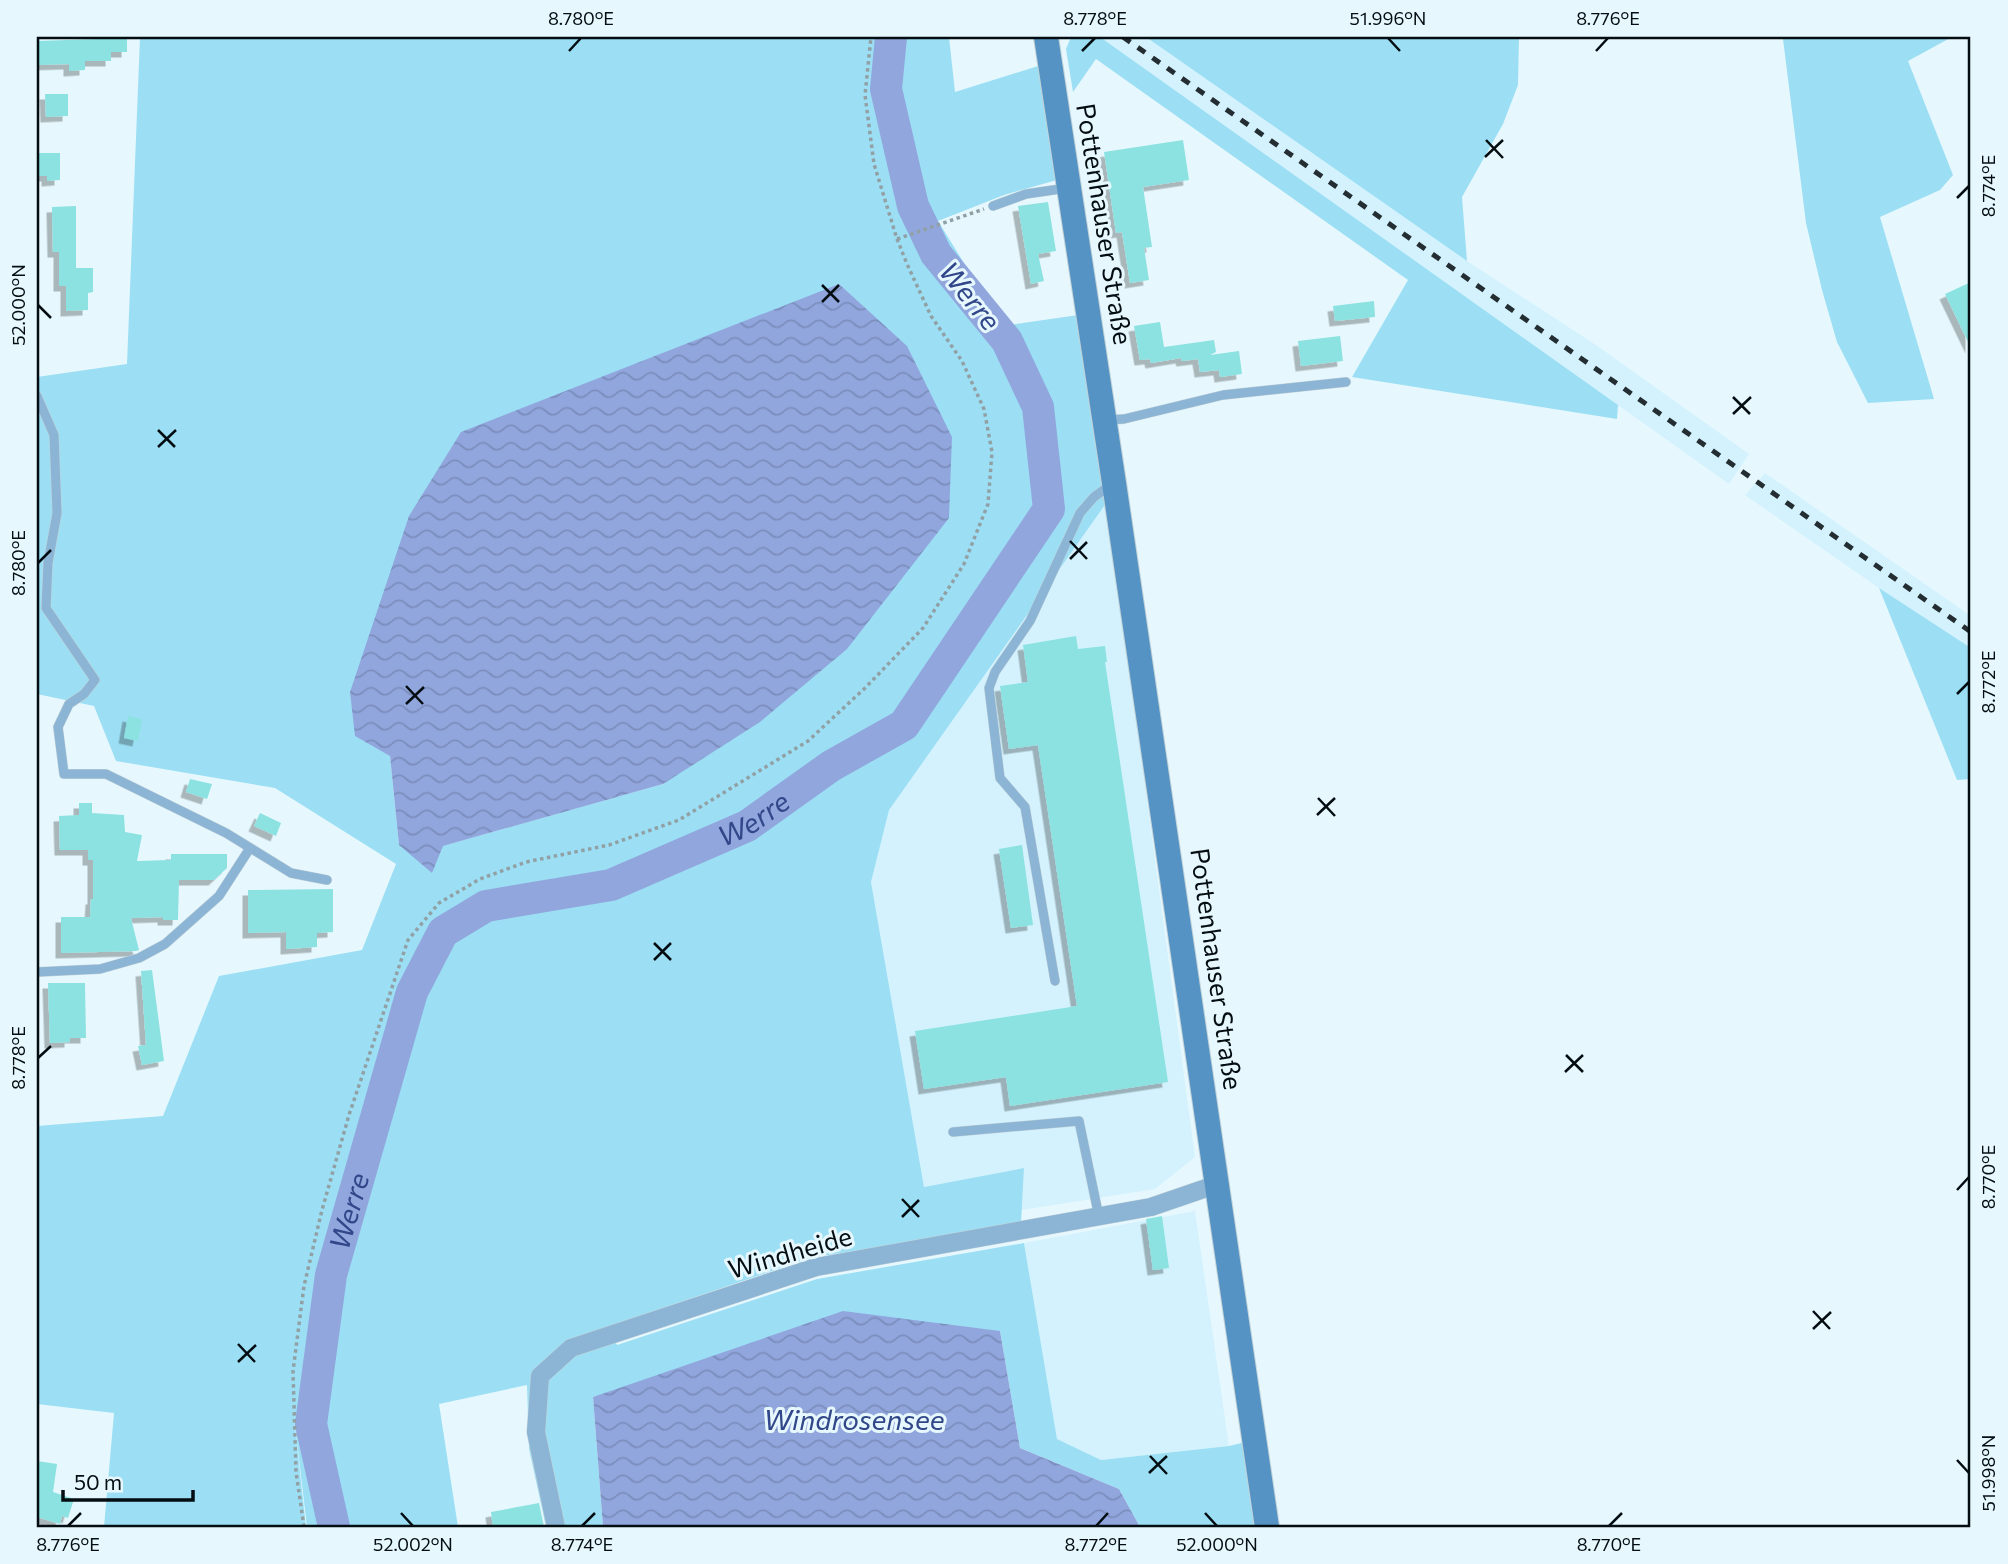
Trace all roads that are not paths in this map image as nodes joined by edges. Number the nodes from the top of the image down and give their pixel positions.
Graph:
1 (1045, 37) edge
2 (1067, 188) junction
3 (993, 206) road end
4 (1346, 382) dead end
5 (37, 396) edge
6 (1104, 421) junction
7 (1114, 483) junction
8 (250, 848) junction
9 (327, 880) dead end
10 (37, 972) edge
11 (1055, 981) dead end
12 (953, 1132) dead end
13 (1218, 1184) junction
14 (1099, 1217) junction
15 (556, 1527) edge
16 (1267, 1527) edge

1 - 2 street, Pottenhauser Straße
2 - 3 lane
2 - 6 street, Pottenhauser Straße
4 - 6 lane
5 - 8 lane
6 - 7 street, Pottenhauser Straße
7 - 11 lane
7 - 13 street, Pottenhauser Straße
8 - 9 lane
8 - 10 lane
12 - 14 lane
13 - 14 street, Windheide
13 - 16 street, Pottenhauser Straße
14 - 15 street, Windheide

